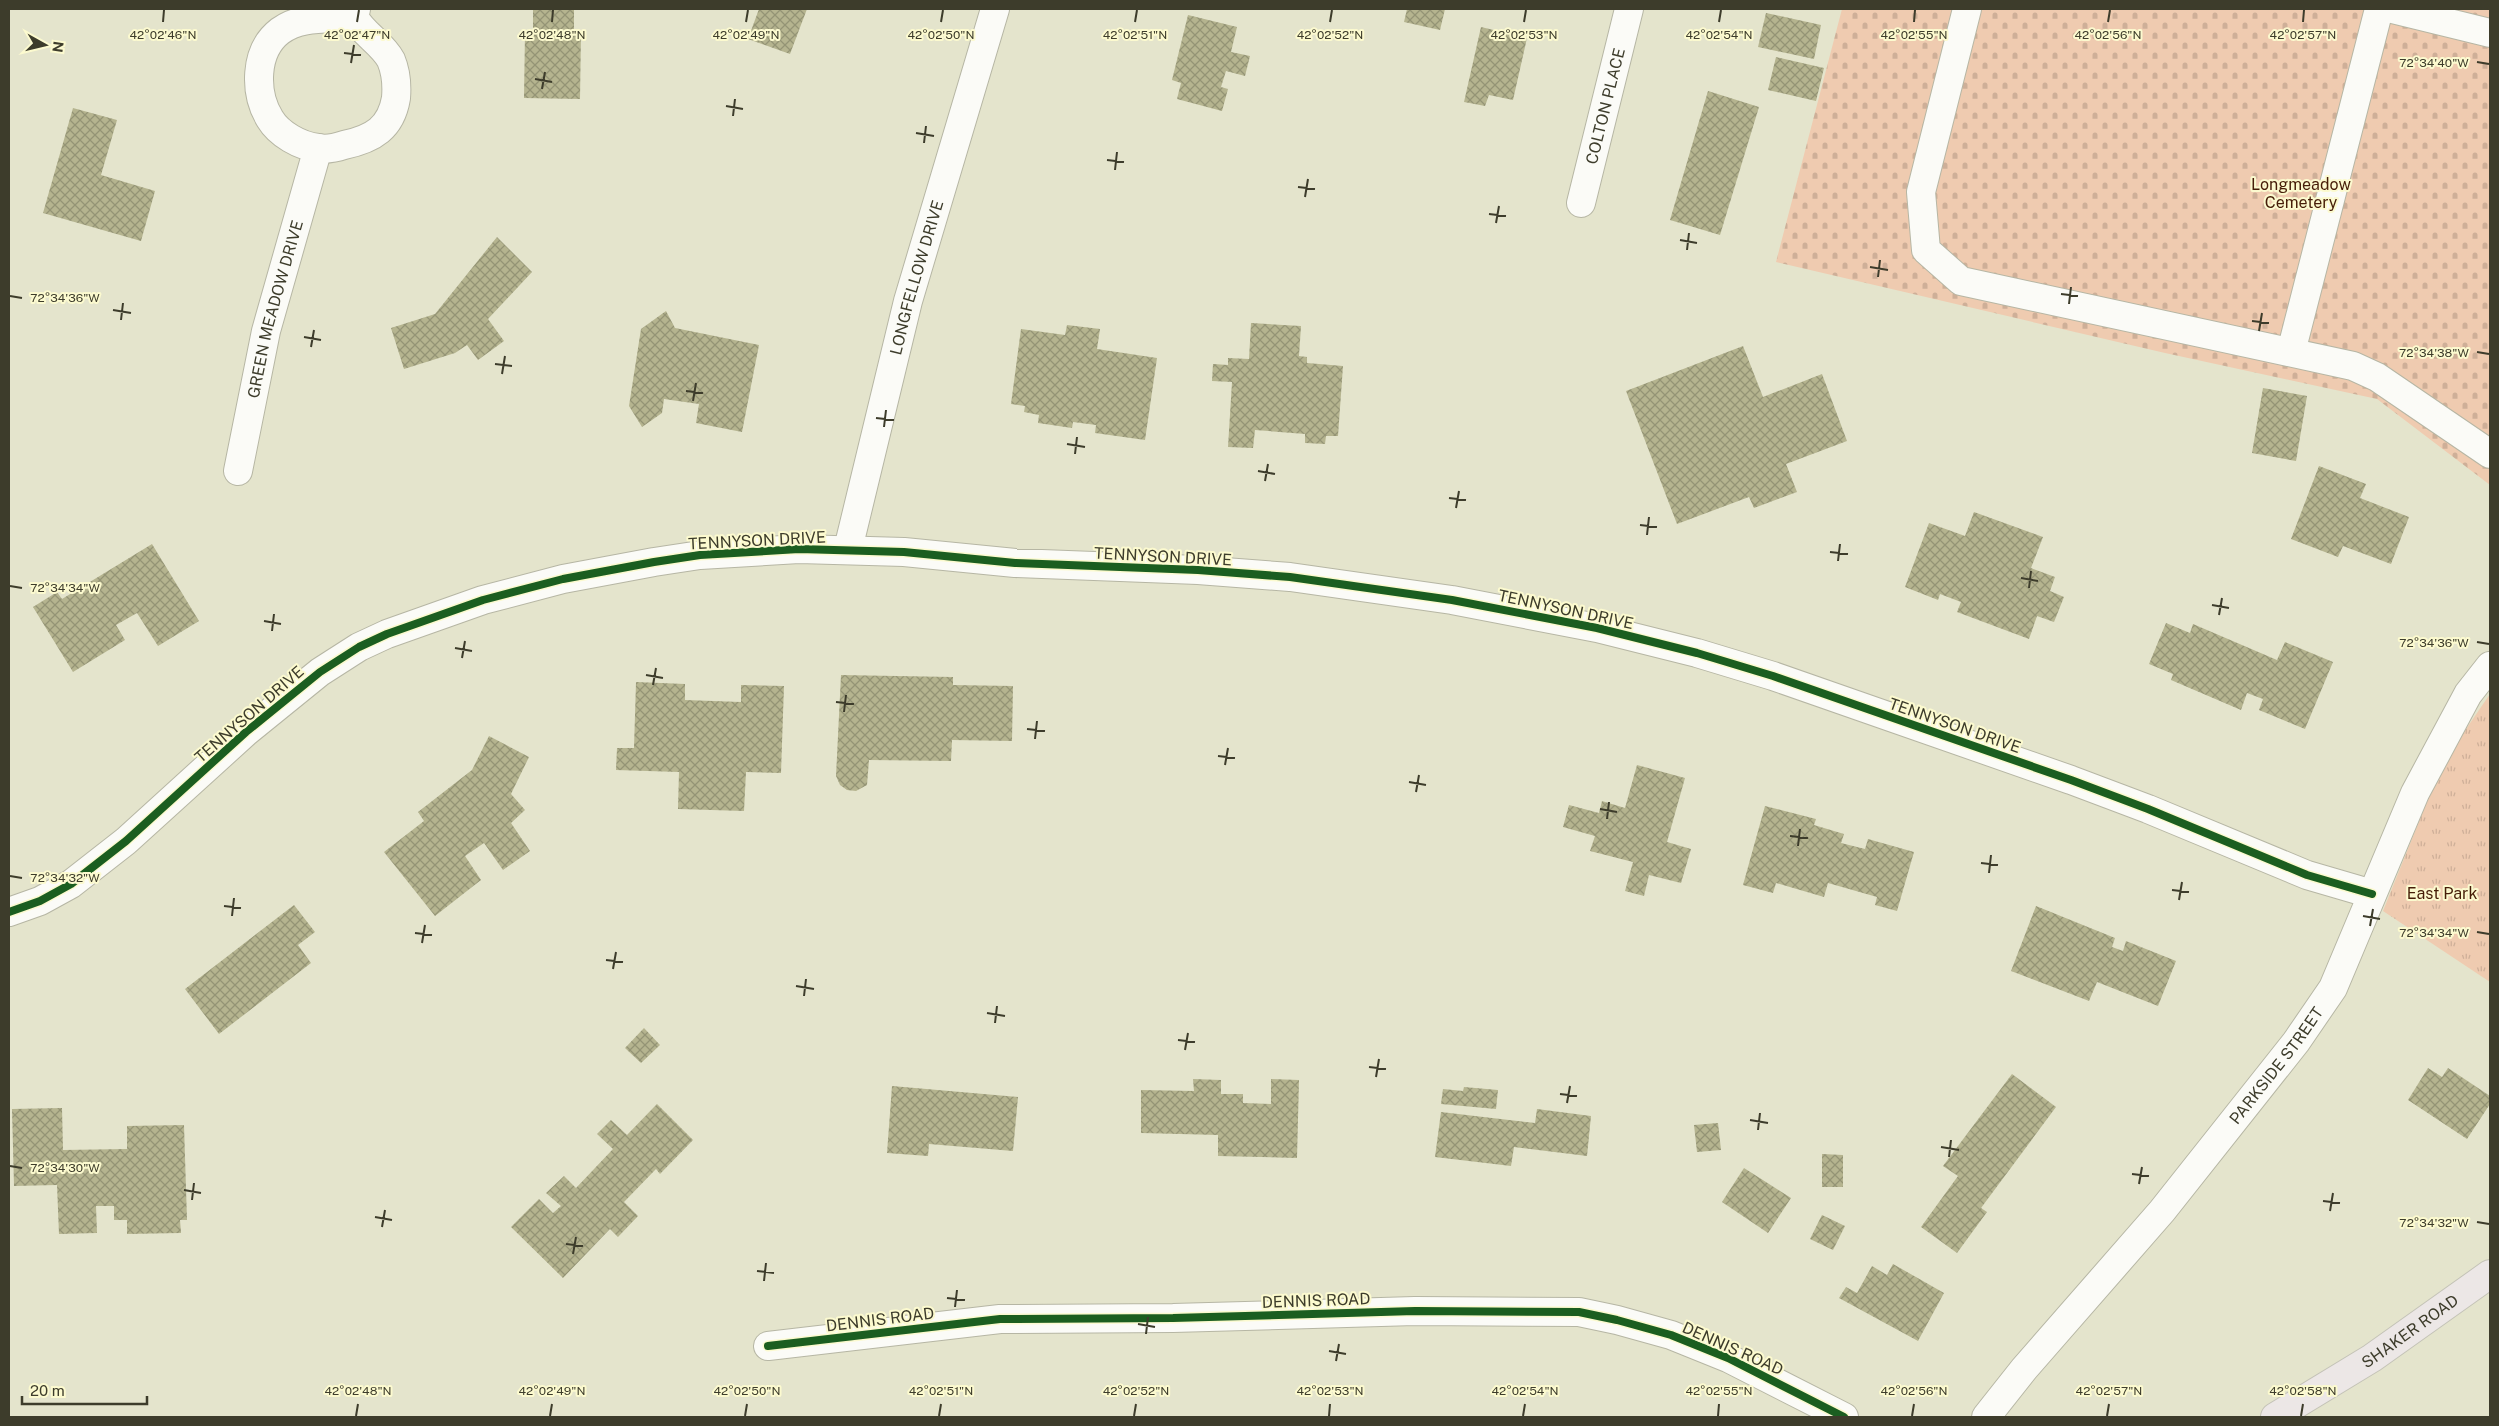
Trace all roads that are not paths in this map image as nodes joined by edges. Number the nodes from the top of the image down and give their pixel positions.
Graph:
1 (995, 9) edge
2 (1629, 9) edge
3 (1967, 9) edge
4 (2380, 9) edge
5 (2392, 9) edge
6 (355, 13) edge
7 (2490, 33) edge
8 (318, 148) junction
9 (1581, 203) dead end
10 (2291, 352) junction
11 (2490, 454) edge
12 (238, 471) dead end
13 (848, 549) junction
14 (2490, 666) edge
15 (2372, 894) junction
16 (9, 912) edge
17 (2490, 1274) edge
18 (768, 1346) dead end
19 (1844, 1417) edge
20 (1986, 1417) edge
21 (2275, 1417) edge

1 - 13 street, LONGFELLOW DRIVE
2 - 9 street, COLTON PLACE
3 - 10 street
4 - 10 street
5 - 7 street
6 - 8 street
6 - 8 street
8 - 12 street, GREEN MEADOW DRIVE
10 - 11 street
13 - 15 street, TENNYSON DRIVE
13 - 16 street, TENNYSON DRIVE
14 - 15 street, PARKSIDE STREET
15 - 20 street, PARKSIDE STREET
17 - 21 main road, SHAKER ROAD
18 - 19 street, DENNIS ROAD

